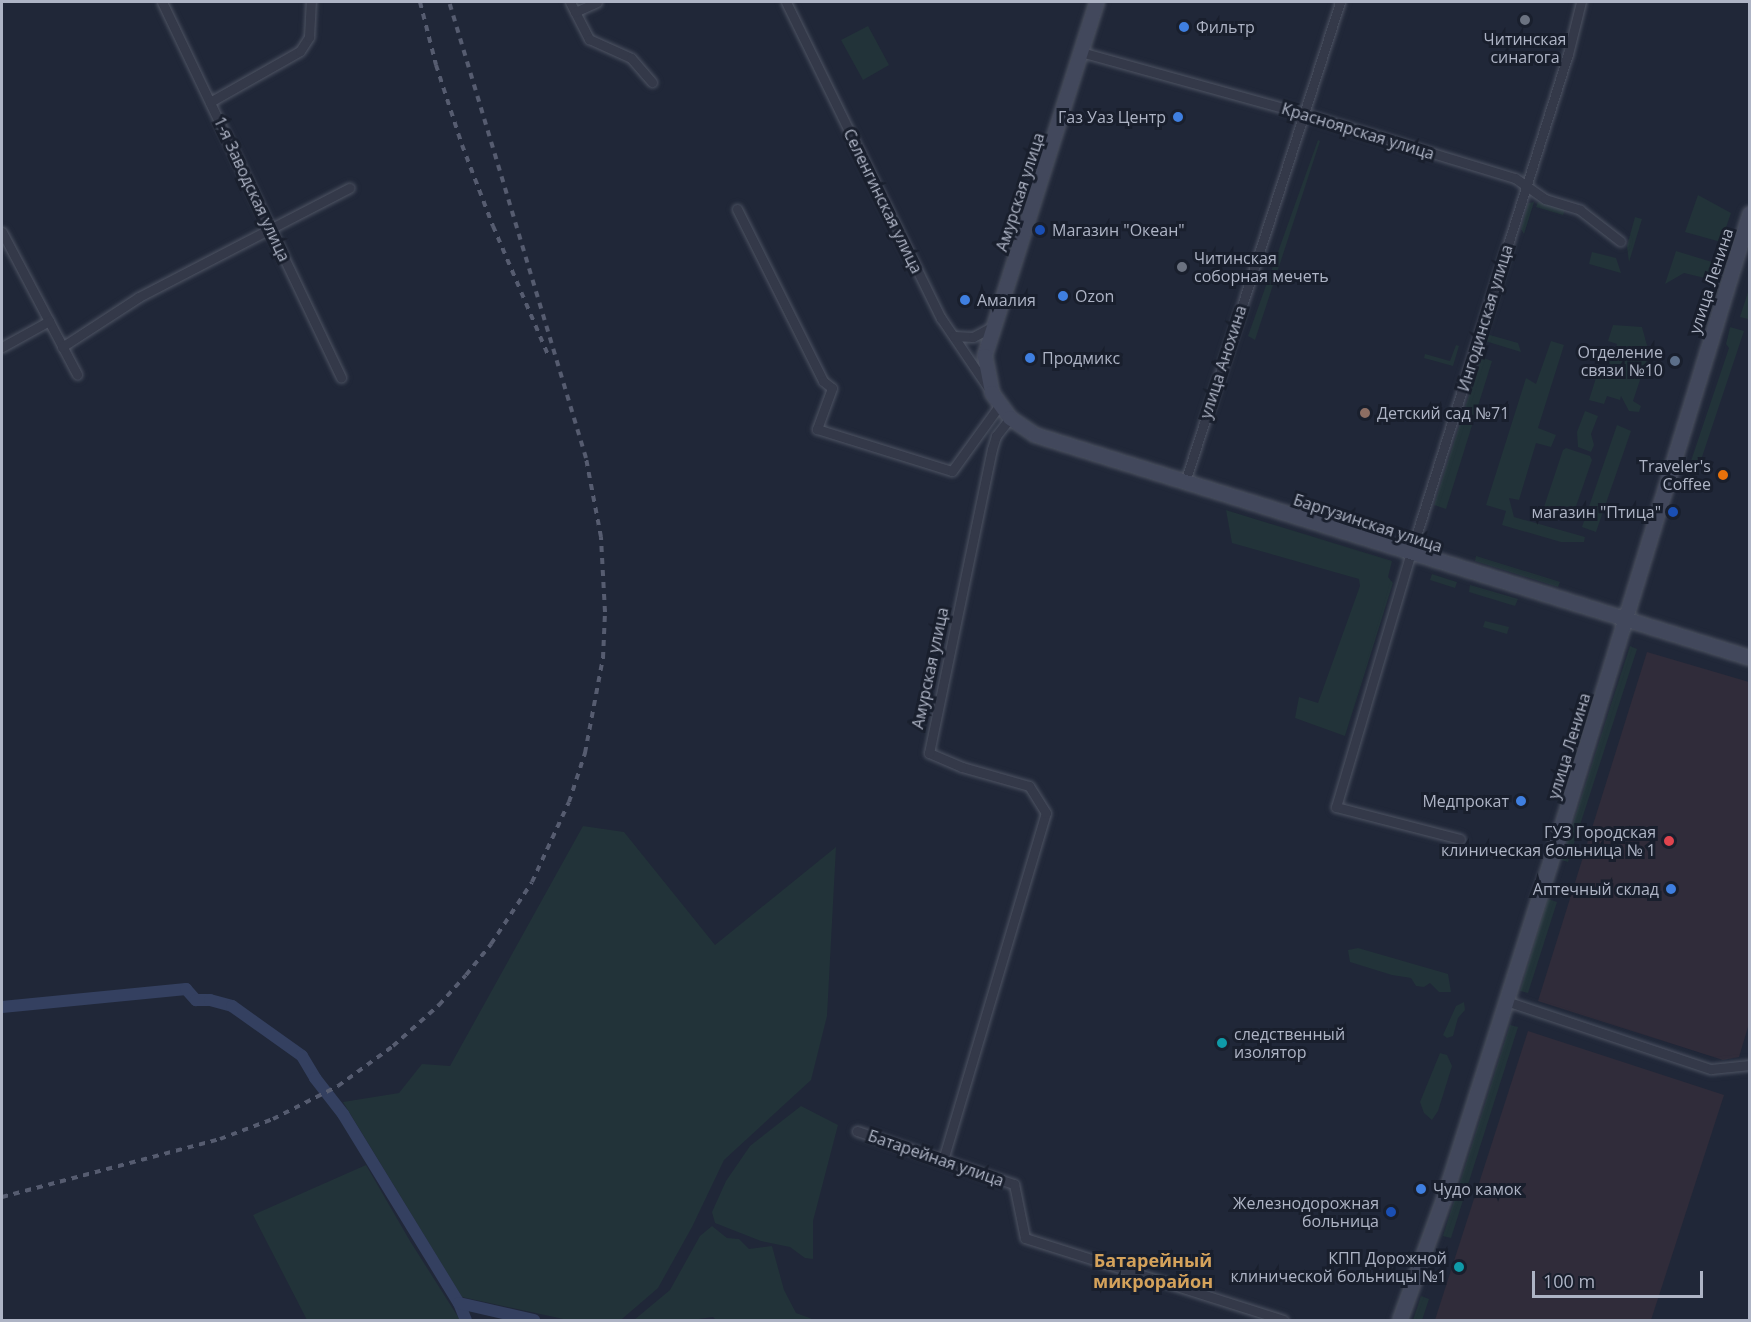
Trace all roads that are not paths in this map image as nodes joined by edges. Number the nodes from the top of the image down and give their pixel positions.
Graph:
1 (162, 2) edge
2 (311, 2) edge
3 (570, 2) edge
4 (597, 2) edge
5 (786, 2) edge
6 (1097, 2) edge
7 (1340, 2) edge
8 (1581, 2) edge
9 (575, 12) junction
10 (1081, 52) junction
11 (652, 82) dead end
12 (210, 102) junction
13 (1304, 114) junction
14 (1526, 186) junction
15 (349, 188) dead end
16 (737, 209) dead end
17 (1749, 213) edge
18 (271, 229) junction
19 (2, 232) edge
20 (1620, 241) dead end
21 (1745, 247) edge
22 (49, 321) junction
23 (994, 326) junction
24 (954, 336) junction
25 (2, 347) edge
26 (62, 347) junction
27 (77, 374) dead end
28 (341, 377) dead end
29 (992, 393) junction
30 (999, 406) junction
31 (1010, 418) junction
32 (1185, 482) junction
33 (1411, 554) junction
34 (1624, 620) junction
35 (1749, 658) edge
36 (1460, 839) dead end
37 (1506, 1001) junction
38 (1749, 1065) edge
39 (857, 1131) dead end
40 (943, 1160) junction
41 (1283, 1320) edge
42 (1400, 1320) edge

1 - 12 street, 1-я Заводская улица
2 - 12 street
3 - 9 street
4 - 9 street
5 - 24 street, Селенгинская улица
6 - 10 main road, Амурская улица
7 - 13 street, улица Анохина
8 - 14 street, Ингодинская улица
9 - 11 street
10 - 13 street, Красноярская улица
10 - 23 main road, Амурская улица
12 - 18 street, 1-я Заводская улица
13 - 14 street, Красноярская улица
13 - 32 street, улица Анохина
14 - 20 street, Красноярская улица
14 - 33 street, Ингодинская улица
15 - 18 street
16 - 30 street
17 - 21 main road, улица Ленина
18 - 26 street
18 - 28 street, 1-я Заводская улица
19 - 22 street
21 - 34 main road, улица Ленина
22 - 25 street
22 - 26 street
23 - 24 street
23 - 29 main road, Амурская улица
24 - 29 street, Селенгинская улица
26 - 27 street
29 - 30 main road, Баргузинская улица
30 - 31 main road, Баргузинская улица
31 - 32 main road, Баргузинская улица
31 - 40 street, Амурская улица
32 - 33 main road, Баргузинская улица
33 - 34 main road, Баргузинская улица
33 - 36 street, Ингодинская улица
34 - 35 main road, Баргузинская улица
34 - 37 main road, улица Ленина
37 - 38 street
37 - 42 main road, улица Ленина
39 - 40 street, Батарейная улица
40 - 41 street, Батарейная улица

